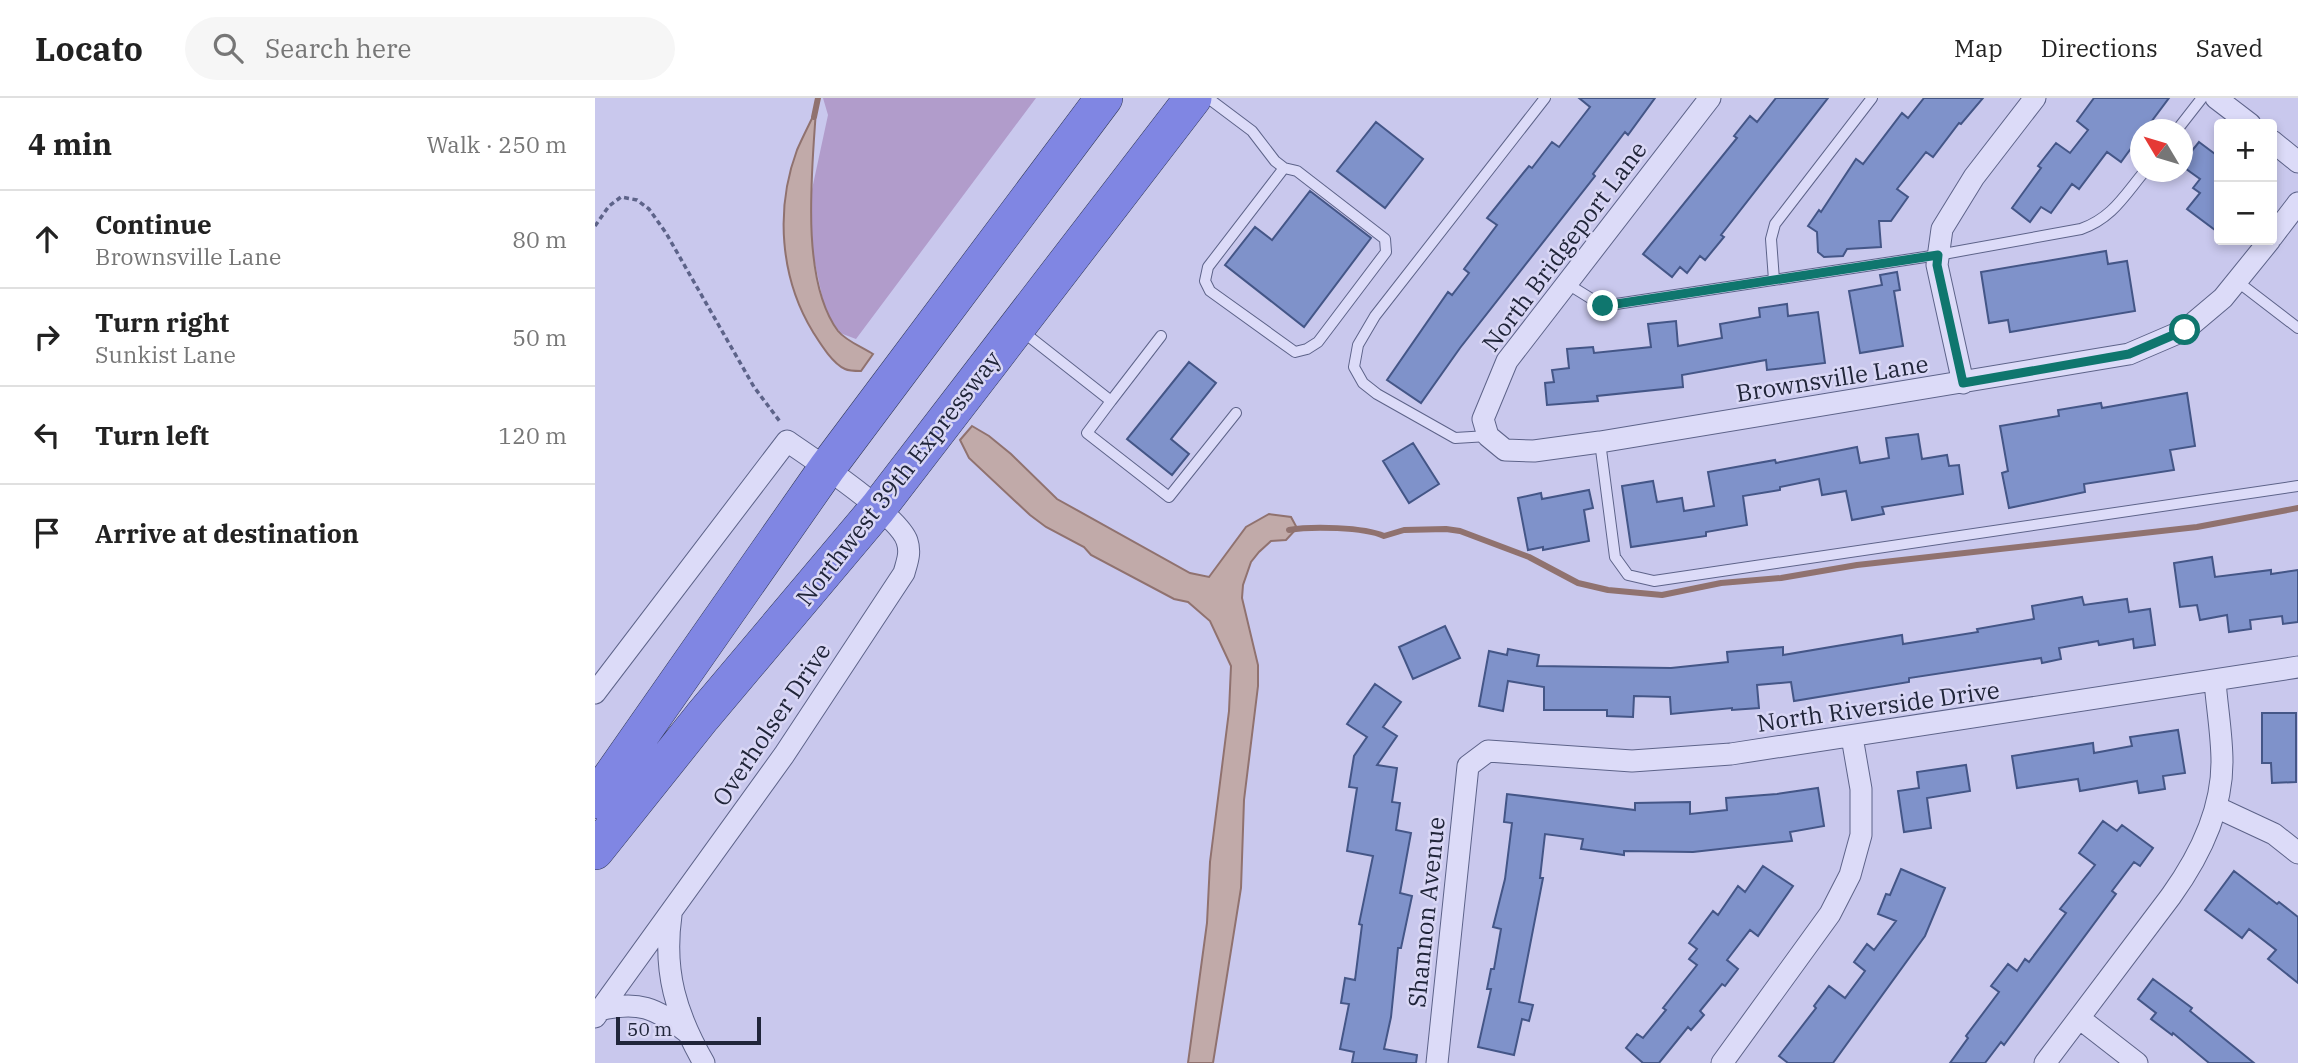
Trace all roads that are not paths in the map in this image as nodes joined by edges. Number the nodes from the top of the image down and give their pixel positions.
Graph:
1 (1104, 98) edge
2 (1193, 98) edge
3 (1208, 98) edge
4 (1545, 98) edge
5 (1710, 98) edge
6 (1872, 98) edge
7 (2035, 98) edge
8 (2202, 98) edge
9 (2216, 98) edge
10 (2186, 119) edge
11 (2243, 119) edge
12 (2277, 145) edge
13 (2298, 162) edge
14 (1284, 168) junction
15 (2136, 182) edge
16 (2298, 203) edge
17 (2277, 230) edge
18 (2266, 245) edge
19 (1938, 255) junction
20 (1774, 280) junction
21 (2238, 282) junction
22 (1566, 283) junction
23 (1017, 327) junction
24 (2298, 328) edge
25 (1161, 336) dead end
26 (1963, 383) junction
27 (1111, 401) junction
28 (1236, 413) dead end
29 (1488, 436) junction
30 (1600, 442) junction
31 (827, 468) junction
32 (2298, 486) edge
33 (878, 508) junction
34 (2298, 667) edge
35 (2215, 681) junction
36 (595, 693) edge
37 (1852, 737) junction
38 (1468, 766) joint
39 (595, 800) edge
40 (2217, 807) junction
41 (595, 850) edge
42 (2298, 853) edge
43 (671, 913) junction
44 (597, 1014) edge
45 (2079, 1018) junction
46 (687, 1032) junction
47 (704, 1063) edge
48 (1437, 1063) edge
49 (1722, 1063) edge
50 (2045, 1063) edge
51 (2137, 1063) edge

1 - 31 highway
2 - 23 highway, Northwest 39th Expressway
3 - 14 lane
4 - 29 lane
5 - 22 street, North Bridgeport Lane
6 - 20 lane
7 - 19 street
8 - 10 lane
9 - 11 street
12 - 13 street
14 - 14 lane
15 - 19 lane
16 - 17 street, Brownsville Lane
18 - 21 street, Brownsville Lane
19 - 20 lane
19 - 26 street
20 - 22 lane
21 - 24 lane
21 - 26 street, Brownsville Lane
22 - 29 street, North Bridgeport Lane
23 - 27 lane
23 - 33 highway, Northwest 39th Expressway
25 - 27 lane
26 - 30 street, Brownsville Lane
27 - 28 lane
29 - 30 street, Brownsville Lane
30 - 32 lane
31 - 33 street, Overholser Drive
31 - 36 street, Overholser Drive
31 - 39 highway
33 - 41 highway, Northwest 39th Expressway
33 - 43 street, Overholser Drive
34 - 35 street, North Riverside Drive
35 - 37 street, North Riverside Drive
35 - 40 street
37 - 38 street, North Riverside Drive
37 - 49 street
38 - 48 street, Shannon Avenue
40 - 42 street
40 - 45 street
43 - 44 street, Overholser Drive
43 - 46 street
44 - 46 street
45 - 50 street
45 - 51 street
46 - 47 street

